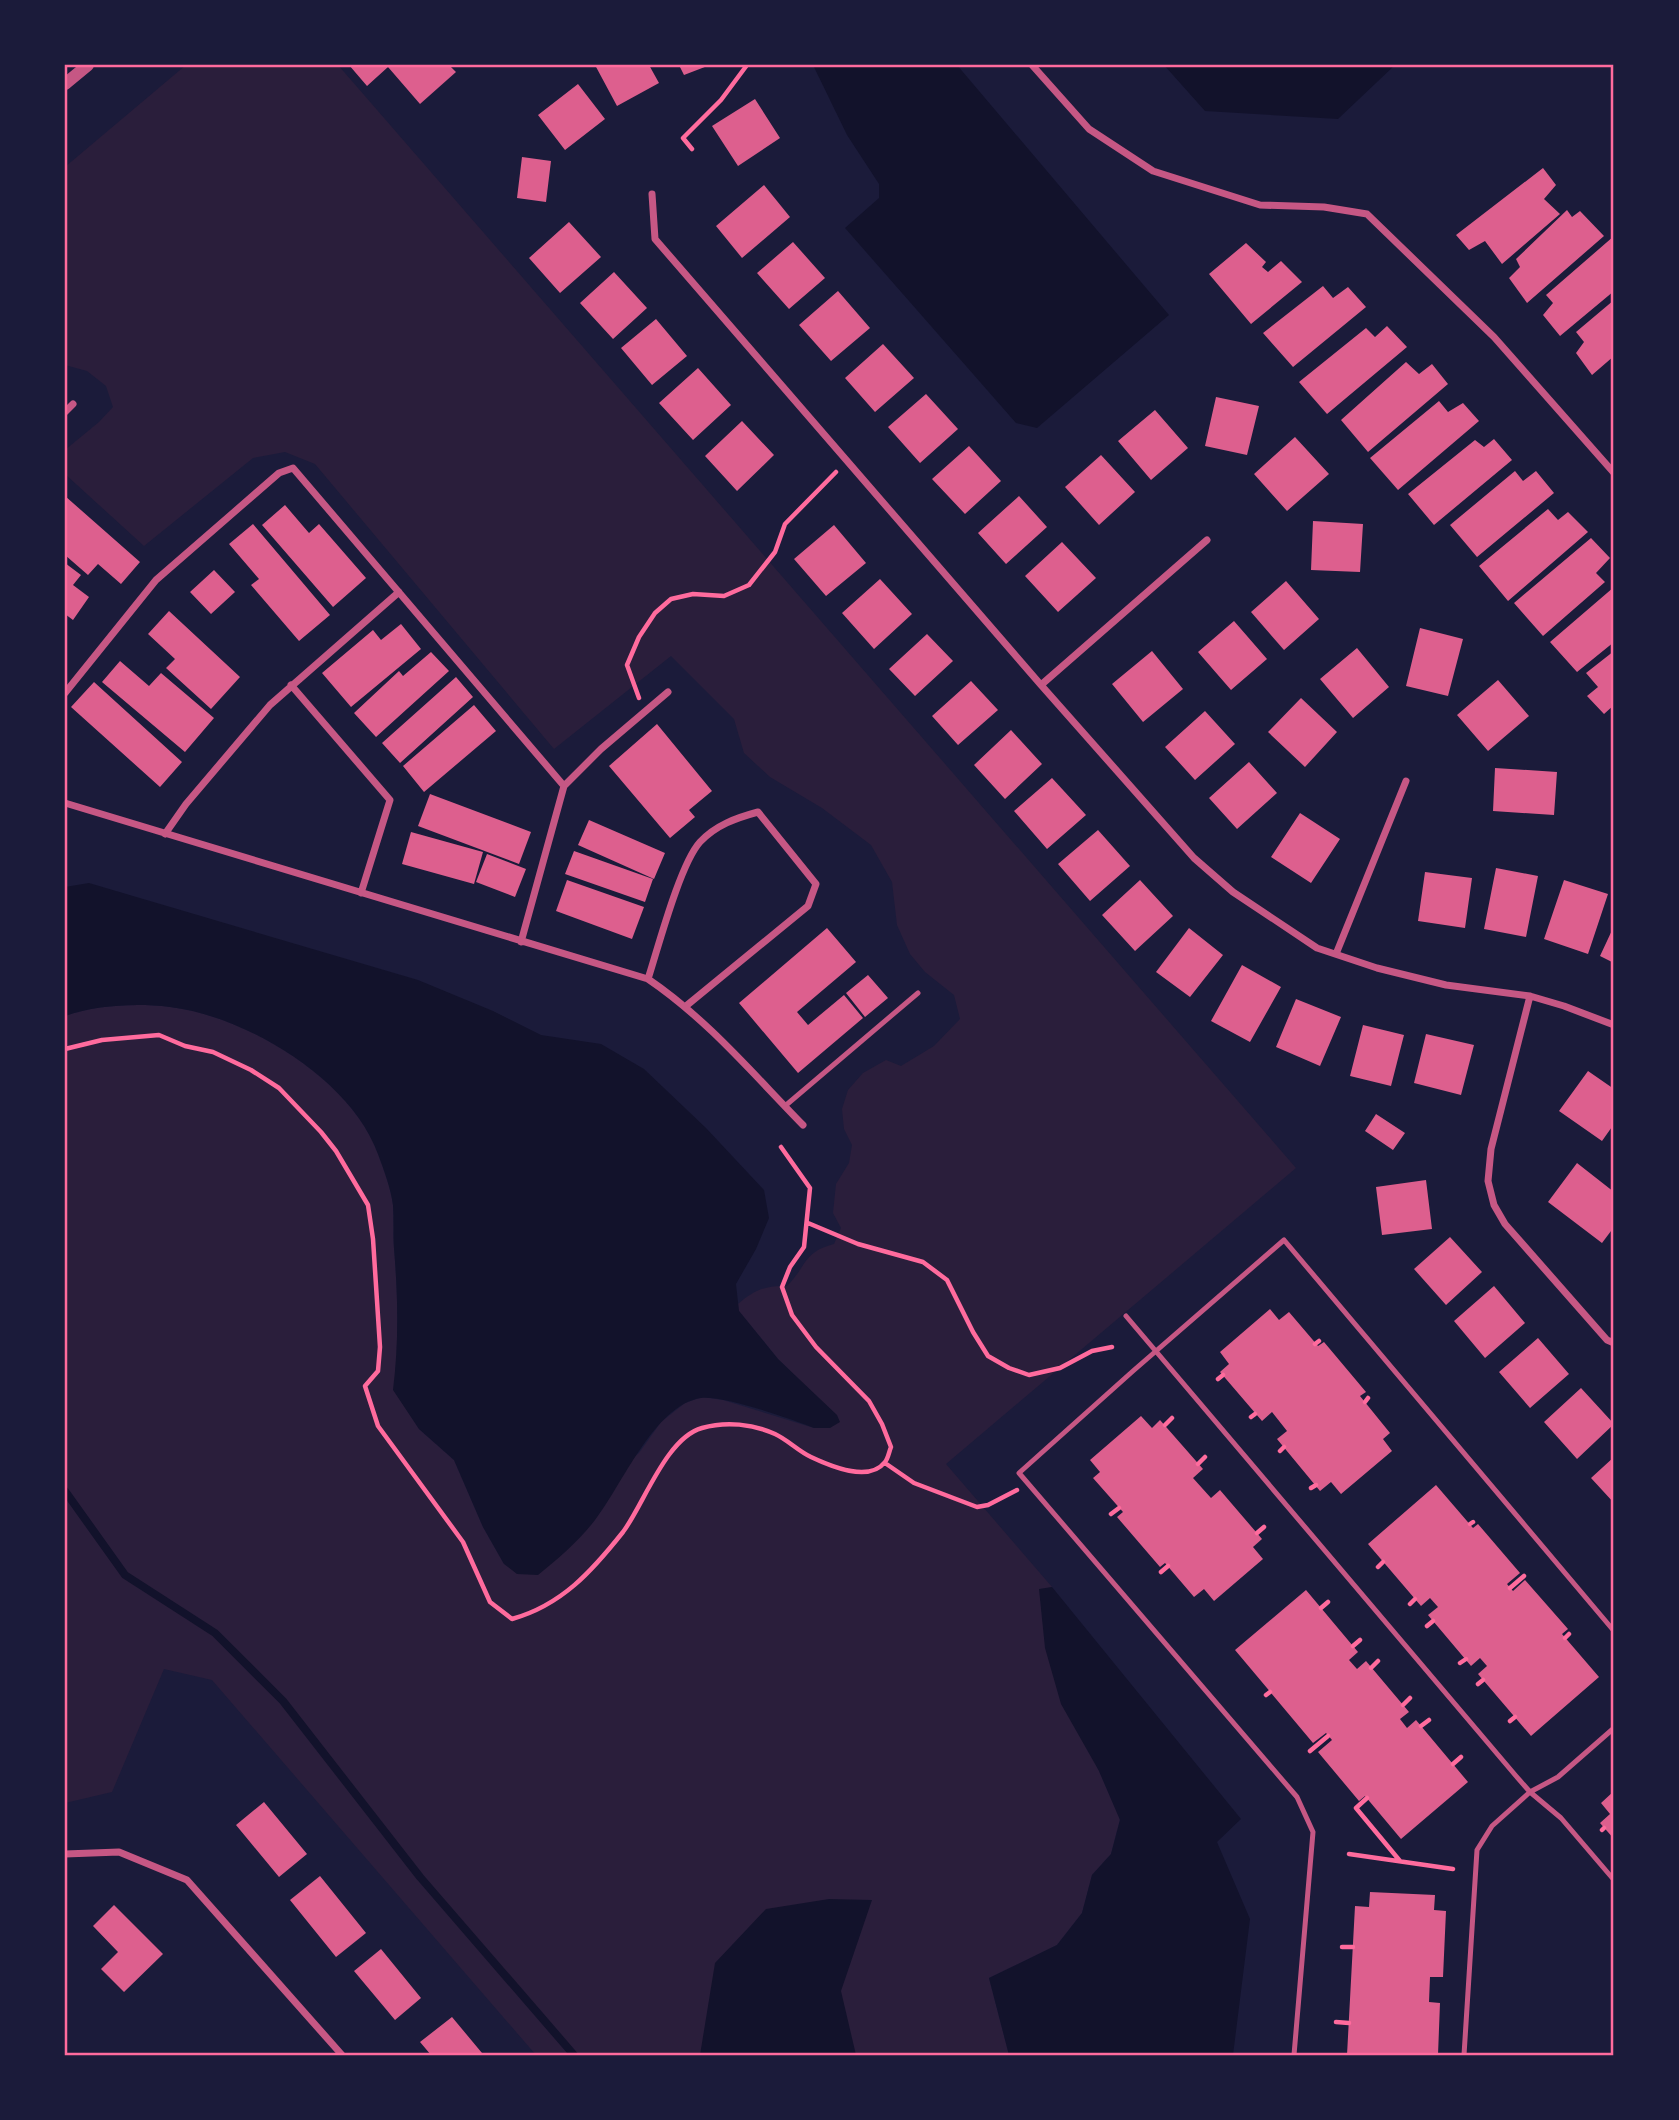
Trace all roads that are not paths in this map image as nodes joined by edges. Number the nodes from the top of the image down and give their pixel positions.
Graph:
1 (88, 65) edge
2 (1032, 65) edge
3 (65, 84) edge
4 (652, 194) dead end
5 (73, 404) dead end
6 (65, 412) edge
7 (1614, 473) edge
8 (1207, 540) dead end
9 (399, 592) junction
10 (291, 685) junction
11 (1041, 685) junction
12 (65, 692) edge
13 (668, 692) dead end
14 (1406, 781) dead end
15 (564, 786) junction
16 (65, 803) edge
17 (165, 834) junction
18 (361, 893) junction
19 (522, 942) junction
20 (1336, 954) junction
21 (648, 979) junction
22 (918, 993) dead end
23 (1530, 996) junction
24 (686, 1006) junction
25 (1614, 1025) edge
26 (785, 1107) junction
27 (803, 1125) dead end
28 (1126, 1316) dead end
29 (1614, 1343) edge
30 (1155, 1351) junction
31 (1614, 1631) edge
32 (1614, 1728) edge
33 (1531, 1792) junction
34 (65, 1854) edge
35 (1614, 1880) edge
36 (342, 2055) edge
37 (1294, 2055) edge
38 (1464, 2055) edge

1 - 3 street
2 - 7 street
4 - 11 street
5 - 6 street
8 - 11 street
9 - 10 street
9 - 12 street
9 - 15 street
10 - 17 street
10 - 18 street
11 - 20 street
13 - 15 street
14 - 20 street
15 - 19 street
16 - 17 street
17 - 18 street
18 - 19 street
19 - 21 street
20 - 23 street
21 - 24 street
21 - 24 street
22 - 26 lane
23 - 25 street
23 - 29 street
24 - 26 street
26 - 27 street
28 - 30 lane
30 - 31 lane
30 - 33 lane
30 - 37 lane
32 - 33 lane
33 - 35 lane
33 - 38 lane
34 - 36 street

